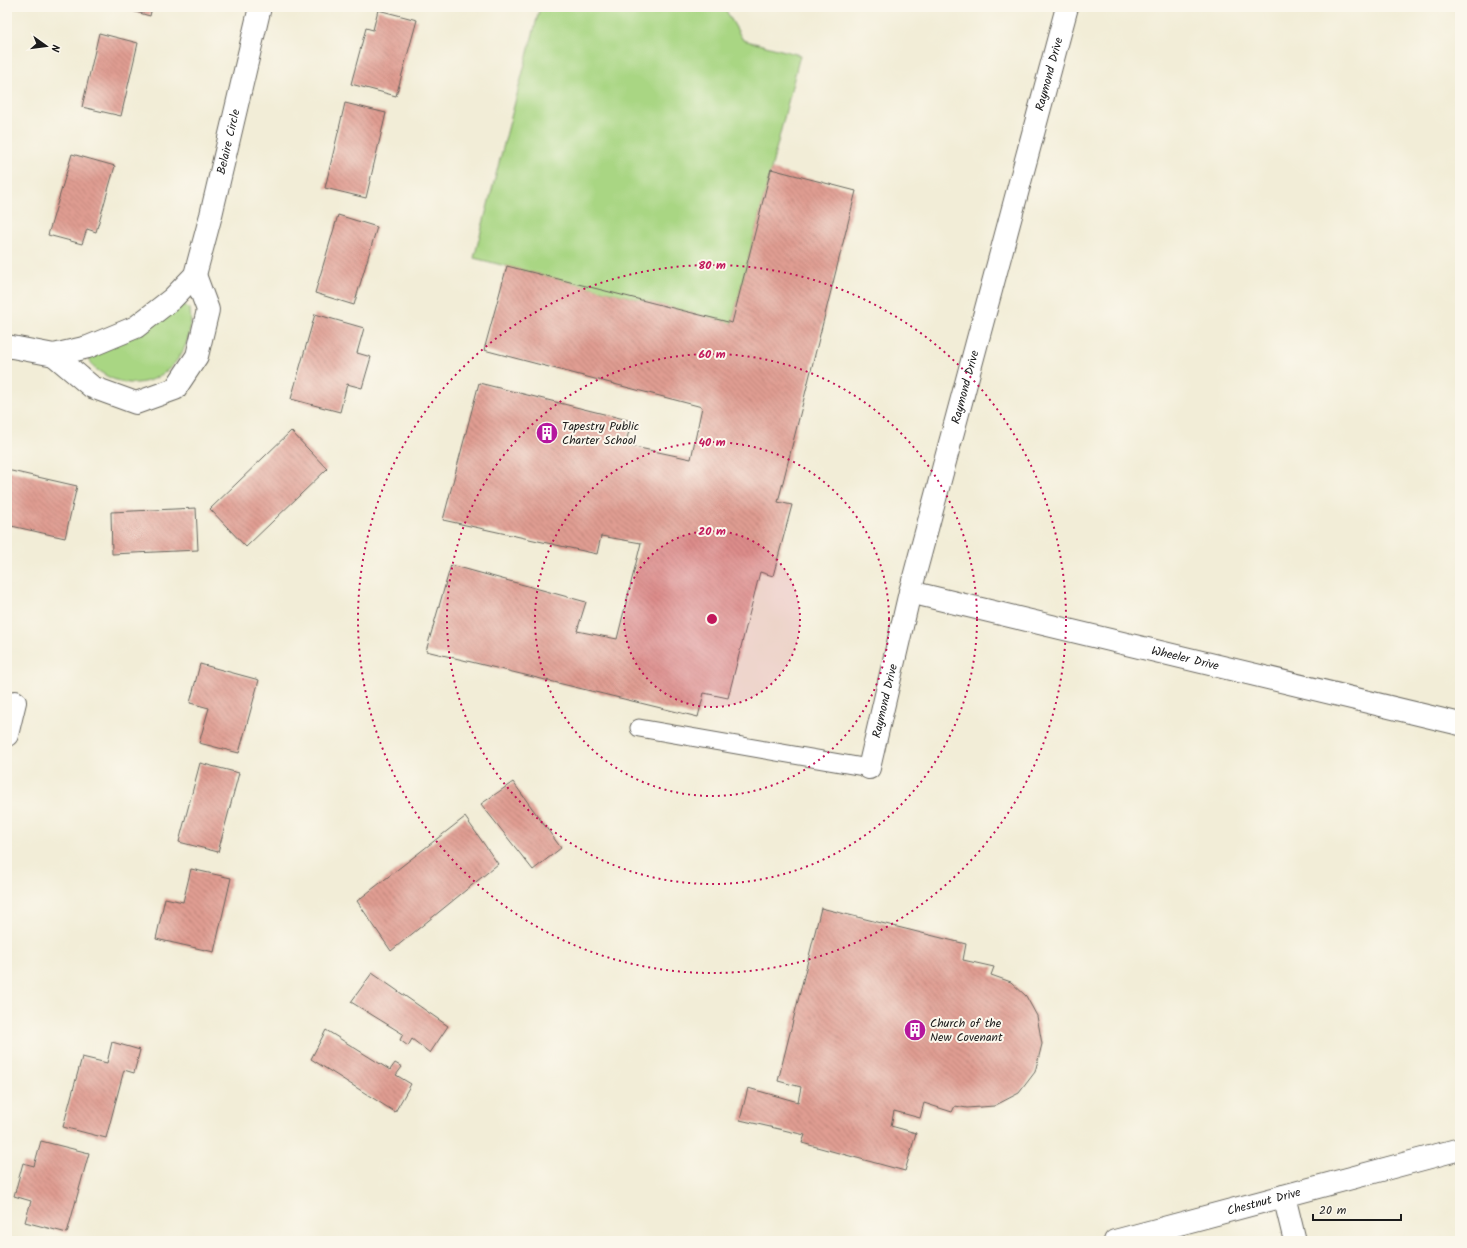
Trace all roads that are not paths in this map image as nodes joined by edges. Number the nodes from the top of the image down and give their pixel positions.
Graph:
1 (260, 7) edge
2 (1067, 7) edge
3 (195, 275) junction
4 (7, 346) edge
5 (54, 355) junction
6 (910, 592) junction
7 (15, 702) dead end
8 (1460, 724) edge
9 (639, 728) dead end
10 (7, 735) edge
11 (869, 768) joint
12 (1460, 1149) edge
13 (1284, 1196) junction
14 (1115, 1241) edge
15 (1295, 1241) edge

1 - 3 street, Belaire Circle
2 - 6 street, Raymond Drive
3 - 5 street, Belaire Circle
3 - 5 street, Belaire Circle
4 - 5 street, Belaire Circle
6 - 8 street, Wheeler Drive
6 - 11 street, Raymond Drive
7 - 10 street
9 - 11 lane
12 - 13 street, Chestnut Drive
13 - 14 street, Chestnut Drive
13 - 15 street

